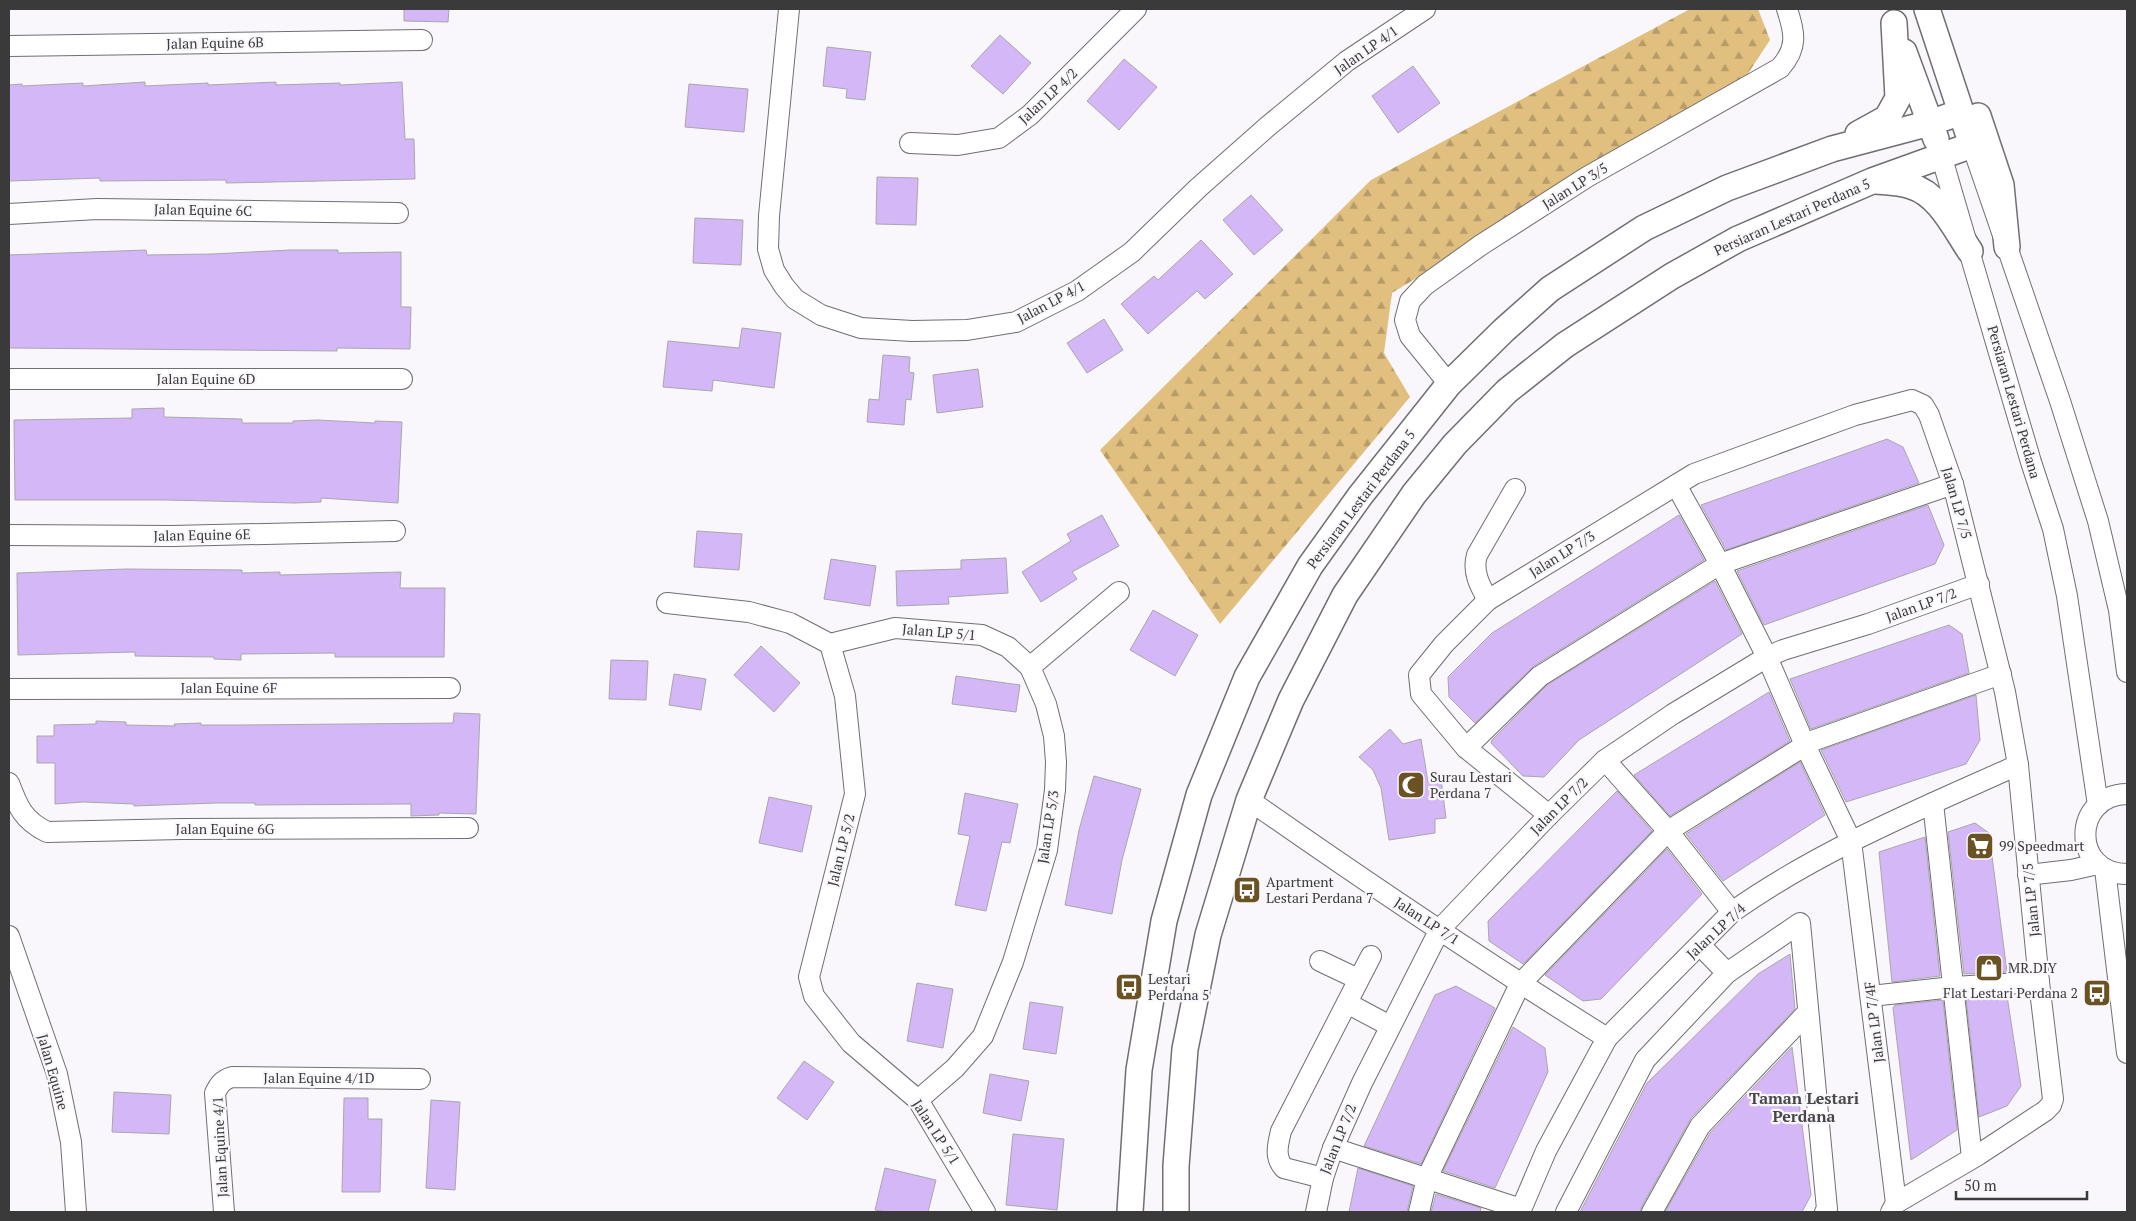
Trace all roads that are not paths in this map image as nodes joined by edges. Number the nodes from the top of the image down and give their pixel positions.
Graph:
1 (789, 9) edge
2 (1136, 9) edge
3 (1425, 9) edge
4 (1787, 9) edge
5 (1927, 9) edge
6 (1931, 9) edge
7 (1891, 16) edge
8 (422, 40) dead end
9 (9, 46) edge
10 (1960, 112) junction
11 (1930, 123) junction
12 (910, 143) dead end
13 (1972, 145) junction
14 (1832, 149) junction
15 (1942, 155) junction
16 (1872, 180) junction
17 (398, 213) dead end
18 (9, 214) edge
19 (2007, 247) junction
20 (1970, 252) junction
21 (9, 379) edge
22 (402, 379) dead end
23 (1449, 384) junction
24 (1912, 400) joint
25 (1953, 484) junction
26 (1676, 485) junction
27 (1515, 489) dead end
28 (395, 531) dead end
29 (9, 535) edge
30 (1720, 564) junction
31 (1979, 584) junction
32 (1119, 592) dead end
33 (1488, 600) junction
34 (668, 603) dead end
35 (830, 644) junction
36 (1766, 657) junction
37 (1030, 667) junction
38 (2127, 672) edge
39 (2001, 674) junction
40 (450, 688) dead end
41 (9, 689) edge
42 (1805, 745) junction
43 (1466, 748) junction
44 (1605, 760) junction
45 (2018, 765) junction
46 (9, 783) edge
47 (2127, 794) edge
48 (1249, 800) junction
49 (1933, 803) junction
50 (2098, 805) junction
51 (1549, 815) junction
52 (468, 828) dead end
53 (1668, 831) junction
54 (1851, 841) junction
55 (2101, 866) junction
56 (2127, 874) edge
57 (2028, 875) junction
58 (1732, 912) junction
59 (1440, 929) junction
60 (9, 936) edge
61 (1700, 945) junction
62 (1370, 956) dead end
63 (1320, 961) dead end
64 (1727, 973) junction
65 (1358, 980) junction
66 (2039, 982) junction
67 (1520, 984) junction
68 (1953, 987) junction
69 (1871, 996) junction
70 (1347, 1003) junction
71 (1808, 1012) junction
72 (1390, 1026) junction
73 (1607, 1038) junction
74 (852, 1043) joint
75 (2127, 1053) edge
76 (420, 1079) dead end
77 (220, 1083) joint
78 (918, 1100) junction
79 (1333, 1148) junction
80 (1972, 1158) junction
81 (1323, 1178) junction
82 (1427, 1178) junction
83 (1893, 1208) edge
84 (1521, 1211) edge
85 (76, 1212) edge
86 (224, 1212) edge
87 (985, 1212) edge
88 (1130, 1212) edge
89 (1176, 1212) edge
90 (1316, 1212) edge
91 (1419, 1212) edge
92 (1566, 1212) edge
93 (1652, 1212) edge
94 (1825, 1212) edge

1 - 3 street, Jalan LP 4/1
2 - 12 street, Jalan LP 4/2
4 - 23 street, Jalan LP 3/5
5 - 10 main road
6 - 19 main road
7 - 11 main road, Persiaran Lestari Perdana
7 - 14 main road
8 - 9 street, Jalan Equine 6B
10 - 11 main road, Persiaran Lestari Perdana 5
10 - 13 main road
11 - 14 main road, Persiaran Lestari Perdana 5
11 - 15 main road, Persiaran Lestari Perdana
13 - 15 main road, Persiaran Lestari Perdana 5
13 - 19 street
14 - 23 main road, Persiaran Lestari Perdana 5
15 - 16 main road, Persiaran Lestari Perdana 5
15 - 20 street, Persiaran Lestari Perdana
16 - 20 main road
16 - 48 main road, Persiaran Lestari Perdana 5
17 - 18 street, Jalan Equine 6C
19 - 38 street
20 - 50 street, Persiaran Lestari Perdana
21 - 22 street, Jalan Equine 6D
23 - 88 main road, Persiaran Lestari Perdana 5
24 - 25 street, Jalan LP 7/5
24 - 26 street, Jalan LP 7/3
25 - 30 street
25 - 31 street, Jalan LP 7/5
26 - 30 street, Jalan LP 7/4F
26 - 33 street, Jalan LP 7/3
27 - 33 street
28 - 29 street, Jalan Equine 6E
30 - 36 street, Jalan LP 7/4F
30 - 43 street
31 - 36 street, Jalan LP 7/2
31 - 39 street, Jalan LP 7/5
32 - 37 street
33 - 43 street, Jalan LP 7/3
34 - 35 street
35 - 37 street, Jalan LP 5/1
35 - 74 street, Jalan LP 5/2
36 - 42 street, Jalan LP 7/4F
36 - 44 street, Jalan LP 7/2
37 - 78 street, Jalan LP 5/3
39 - 42 street
39 - 45 street, Jalan LP 7/5
40 - 41 street, Jalan Equine 6F
42 - 53 street
42 - 54 street, Jalan LP 7/4F
43 - 51 street, Jalan LP 7/3
44 - 51 street, Jalan LP 7/2
44 - 53 street
45 - 49 street, Jalan LP 7/4
45 - 57 street, Jalan LP 7/5
46 - 52 street, Jalan Equine 6G
47 - 50 street
48 - 59 street, Jalan LP 7/1
48 - 89 main road, Persiaran Lestari Perdana 5
49 - 54 street, Jalan LP 7/4
49 - 68 street
50 - 55 street
51 - 59 street, Jalan LP 7/2
53 - 58 street
53 - 67 street
54 - 58 street, Jalan LP 7/4
54 - 69 street, Jalan LP 7/4F
55 - 56 street
55 - 57 street
55 - 75 street
57 - 66 street, Jalan LP 7/5
58 - 61 street, Jalan LP 7/4
59 - 67 street, Jalan LP 7/1
59 - 72 street, Jalan LP 7/2
60 - 85 street, Jalan Equine
61 - 64 street
61 - 73 street, Jalan LP 7/4
62 - 65 street
63 - 65 street
64 - 71 street
64 - 92 street
65 - 70 street
66 - 68 street
66 - 80 street, Jalan LP 7/5
67 - 73 street, Jalan LP 7/1
67 - 82 street
68 - 69 street
68 - 80 street
69 - 83 street, Jalan LP 7/4F
70 - 72 street
70 - 81 street
71 - 93 street
71 - 94 street
72 - 79 street, Jalan LP 7/2
73 - 84 street, Jalan LP 7/4
74 - 78 street, Jalan LP 5/1
76 - 77 street, Jalan Equine 4/1D
77 - 86 street, Jalan Equine 4/1
78 - 87 street, Jalan LP 5/1
79 - 81 street, Jalan LP 7/2
79 - 82 street
80 - 83 street, Jalan LP 7/5
81 - 90 street, Jalan LP 7/2
82 - 84 street
82 - 91 street

